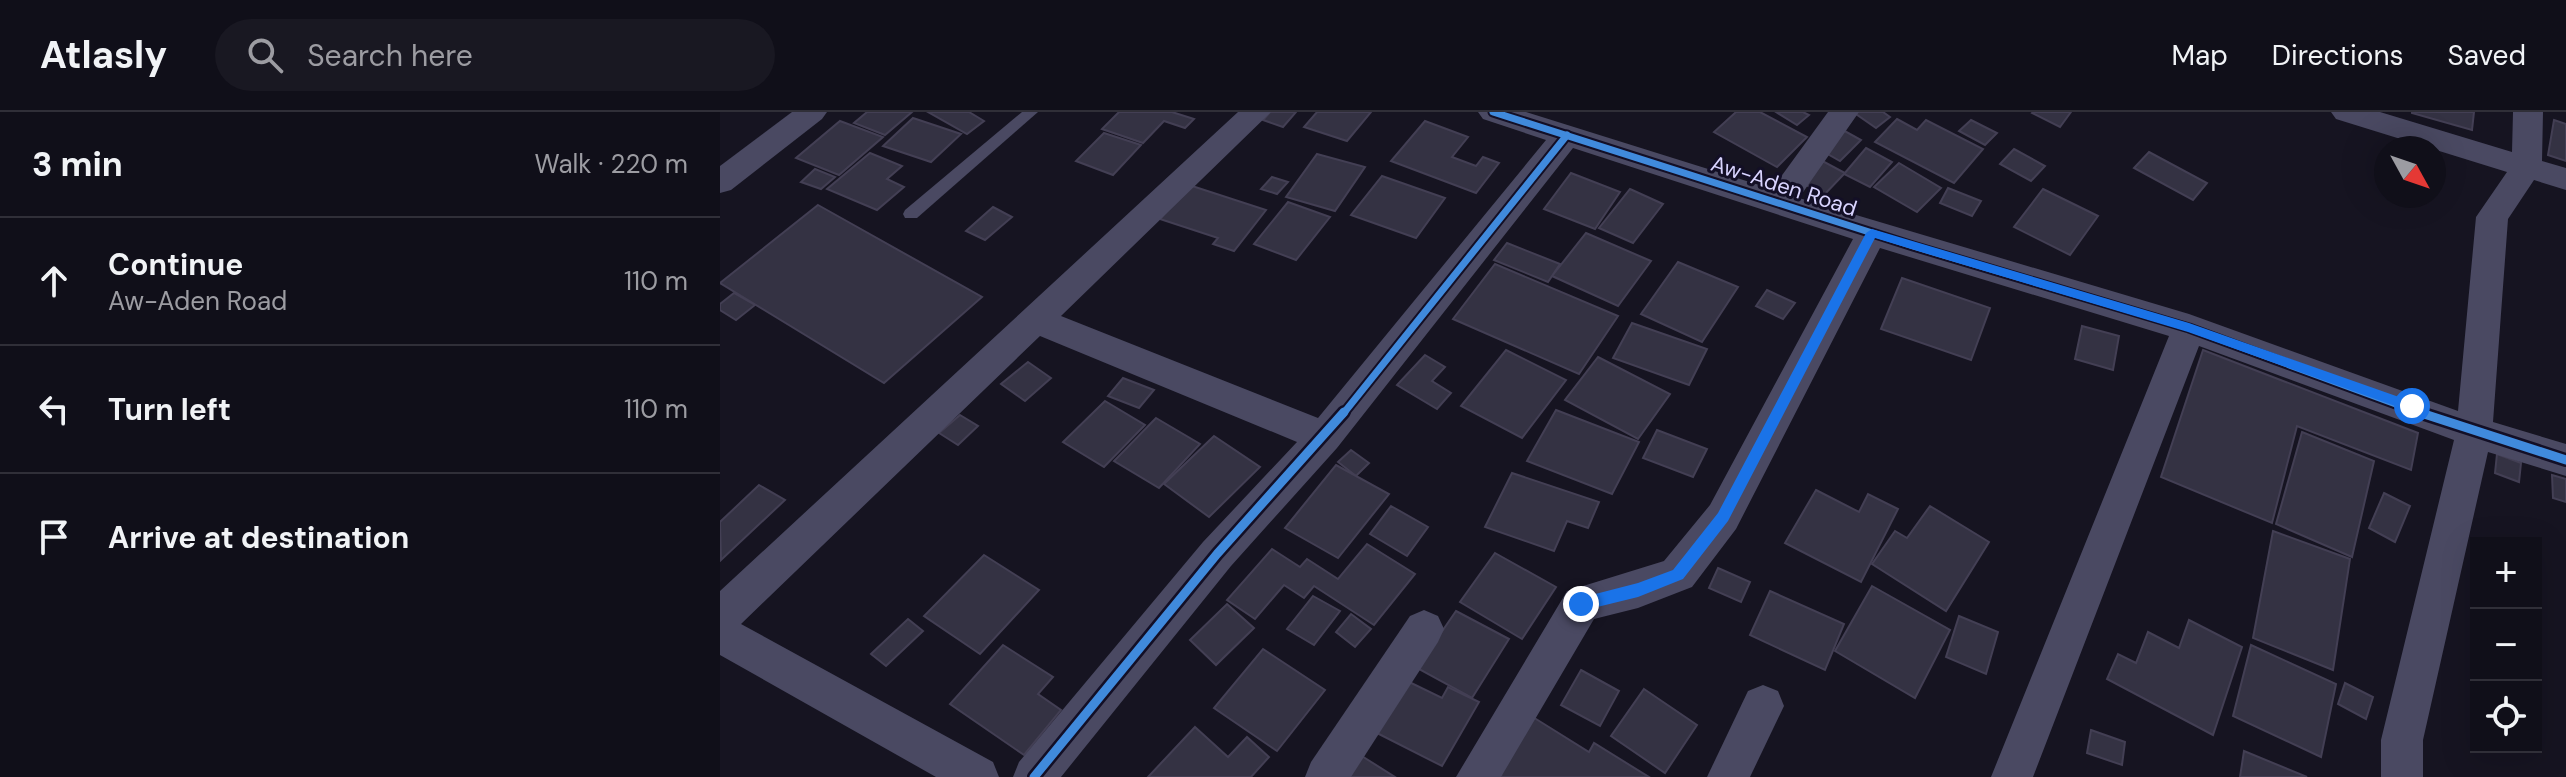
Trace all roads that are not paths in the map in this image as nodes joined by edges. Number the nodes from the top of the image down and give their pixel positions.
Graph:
1 (812, 112) edge
2 (1031, 112) edge
3 (1256, 112) edge
4 (1493, 112) edge
5 (1844, 112) edge
6 (2346, 112) edge
7 (2528, 112) edge
8 (1549, 124) edge
9 (2527, 167) junction
10 (2566, 179) edge
11 (720, 182) edge
12 (1779, 203) junction
13 (911, 214) dead end
14 (1872, 233) junction
15 (1033, 319) junction
16 (2189, 328) junction
17 (2474, 432) junction
18 (1324, 437) junction
19 (2566, 460) edge
20 (720, 617) edge
21 (1424, 629) dead end
22 (720, 634) edge
23 (1763, 706) dead end
24 (978, 777) edge
25 (1034, 777) edge
26 (1326, 777) edge
27 (1477, 777) edge
28 (1728, 777) edge
29 (2012, 777) edge
30 (2402, 777) edge

1 - 11 street
2 - 13 lane
3 - 15 street
4 - 8 street, Aw-Aden Road
5 - 12 street
6 - 9 street
7 - 9 street
8 - 12 street, Aw-Aden Road
8 - 18 street
9 - 10 street
9 - 17 street
12 - 14 street, Aw-Aden Road
14 - 16 street, Aw-Aden Road
14 - 27 street
15 - 18 street
15 - 20 street
16 - 17 street, Aw-Aden Road
16 - 29 street
17 - 19 street, Aw-Aden Road
17 - 30 street
18 - 25 street
21 - 26 street
22 - 24 street
23 - 28 street

